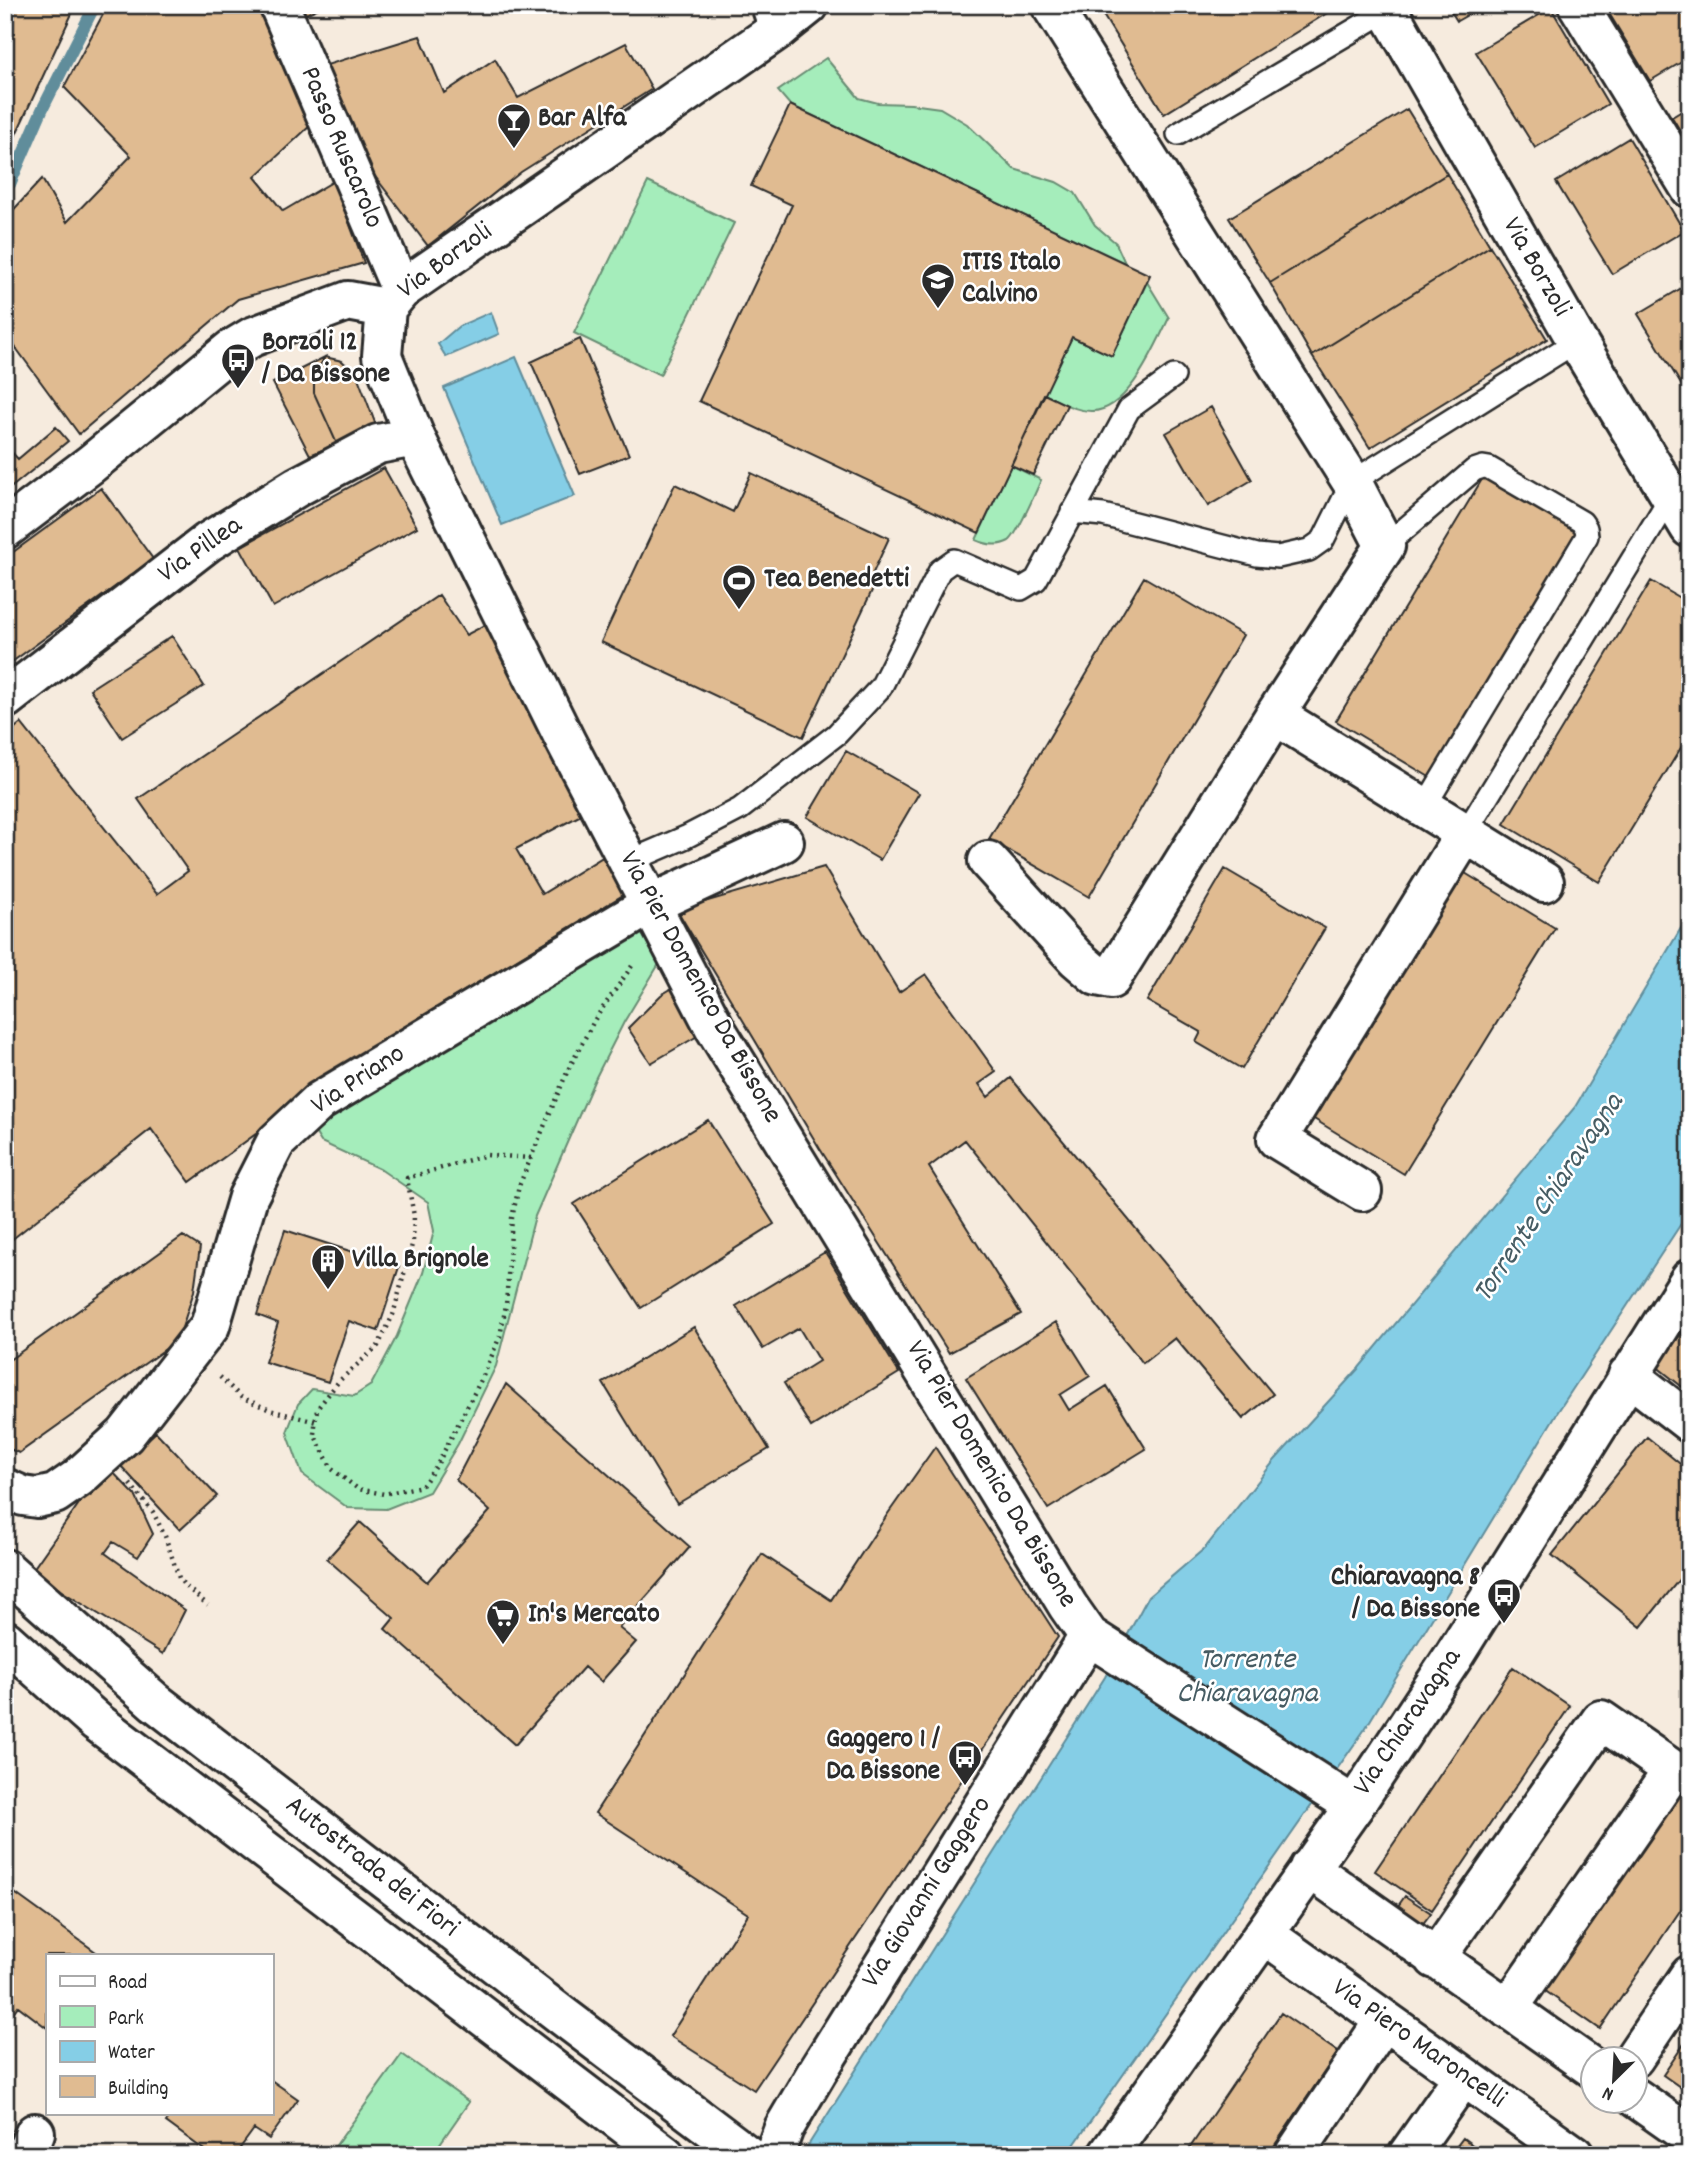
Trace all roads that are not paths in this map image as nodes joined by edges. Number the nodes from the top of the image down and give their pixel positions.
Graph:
1 (279, 5) edge
2 (809, 5) edge
3 (1051, 5) edge
4 (1578, 5) edge
5 (1386, 8) edge
6 (775, 17) edge
7 (1178, 135) dead end
8 (1690, 188) edge
9 (393, 299) junction
10 (1577, 341) junction
11 (1174, 376) dead end
12 (415, 437) junction
13 (1352, 482) junction
14 (1072, 512) junction
15 (1681, 512) edge
16 (5, 529) edge
17 (1385, 546) junction
18 (5, 699) edge
19 (1275, 715) junction
20 (1425, 807) junction
21 (1466, 832) junction
22 (784, 842) dead end
23 (988, 861) dead end
24 (628, 862) junction
25 (1544, 882) dead end
26 (658, 919) junction
27 (1362, 1191) dead end
28 (1690, 1279) edge
29 (1628, 1375) junction
30 (1690, 1423) edge
31 (5, 1488) edge
32 (5, 1569) edge
33 (5, 1640) edge
34 (1100, 1644) junction
35 (1343, 1799) junction
36 (1310, 1868) junction
37 (1264, 1934) junction
38 (1435, 1959) junction
39 (1690, 1975) edge
40 (1508, 2009) junction
41 (1384, 2021) junction
42 (1644, 2044) edge
43 (1580, 2059) edge
44 (1463, 2077) junction
45 (1650, 2108) edge
46 (1690, 2136) edge
47 (1568, 2153) edge
48 (665, 2155) edge
49 (747, 2155) edge
50 (774, 2155) edge
51 (1108, 2155) edge
52 (1294, 2155) edge
53 (1408, 2155) edge

1 - 9 main road, Passo Ruscarolo
2 - 6 main road, Via Borzoli
3 - 13 main road
4 - 8 main road
5 - 7 lane
5 - 10 main road, Via Borzoli
6 - 9 main road, Via Borzoli
9 - 12 main road, Via Pier Domenico Da Bissone
9 - 16 main road, Via Borzoli
10 - 13 lane
10 - 15 main road, Via Borzoli
11 - 14 lane
12 - 18 main road, Via Pillea
12 - 24 main road, Via Pier Domenico Da Bissone
13 - 14 lane
13 - 17 main road
14 - 24 lane
15 - 21 lane
17 - 19 main road
17 - 20 lane
19 - 20 main road
19 - 23 main road
20 - 21 main road
21 - 25 main road
21 - 27 main road
22 - 26 main road, Via Priano
24 - 26 main road, Via Pier Domenico Da Bissone
26 - 31 main road, Via Priano
26 - 34 main road, Via Pier Domenico Da Bissone
28 - 29 main road, Via Chiaravagna
29 - 30 main road
29 - 35 main road, Via Chiaravagna
32 - 49 main road, Autostrada dei Fiori
33 - 48 main road, Autostrada dei Fiori
34 - 35 main road
34 - 50 main road, Via Giovanni Gaggero
35 - 36 main road, Via Chiaravagna
36 - 37 main road, Via Chiaravagna
36 - 38 main road
37 - 41 main road, Via Piero Maroncelli
37 - 51 main road, Via Chiaravagna
38 - 40 main road
38 - 40 main road
39 - 42 main road
40 - 43 main road
41 - 44 main road, Via Piero Maroncelli
41 - 52 main road
44 - 47 main road, Via Piero Maroncelli
44 - 53 main road
45 - 46 main road

